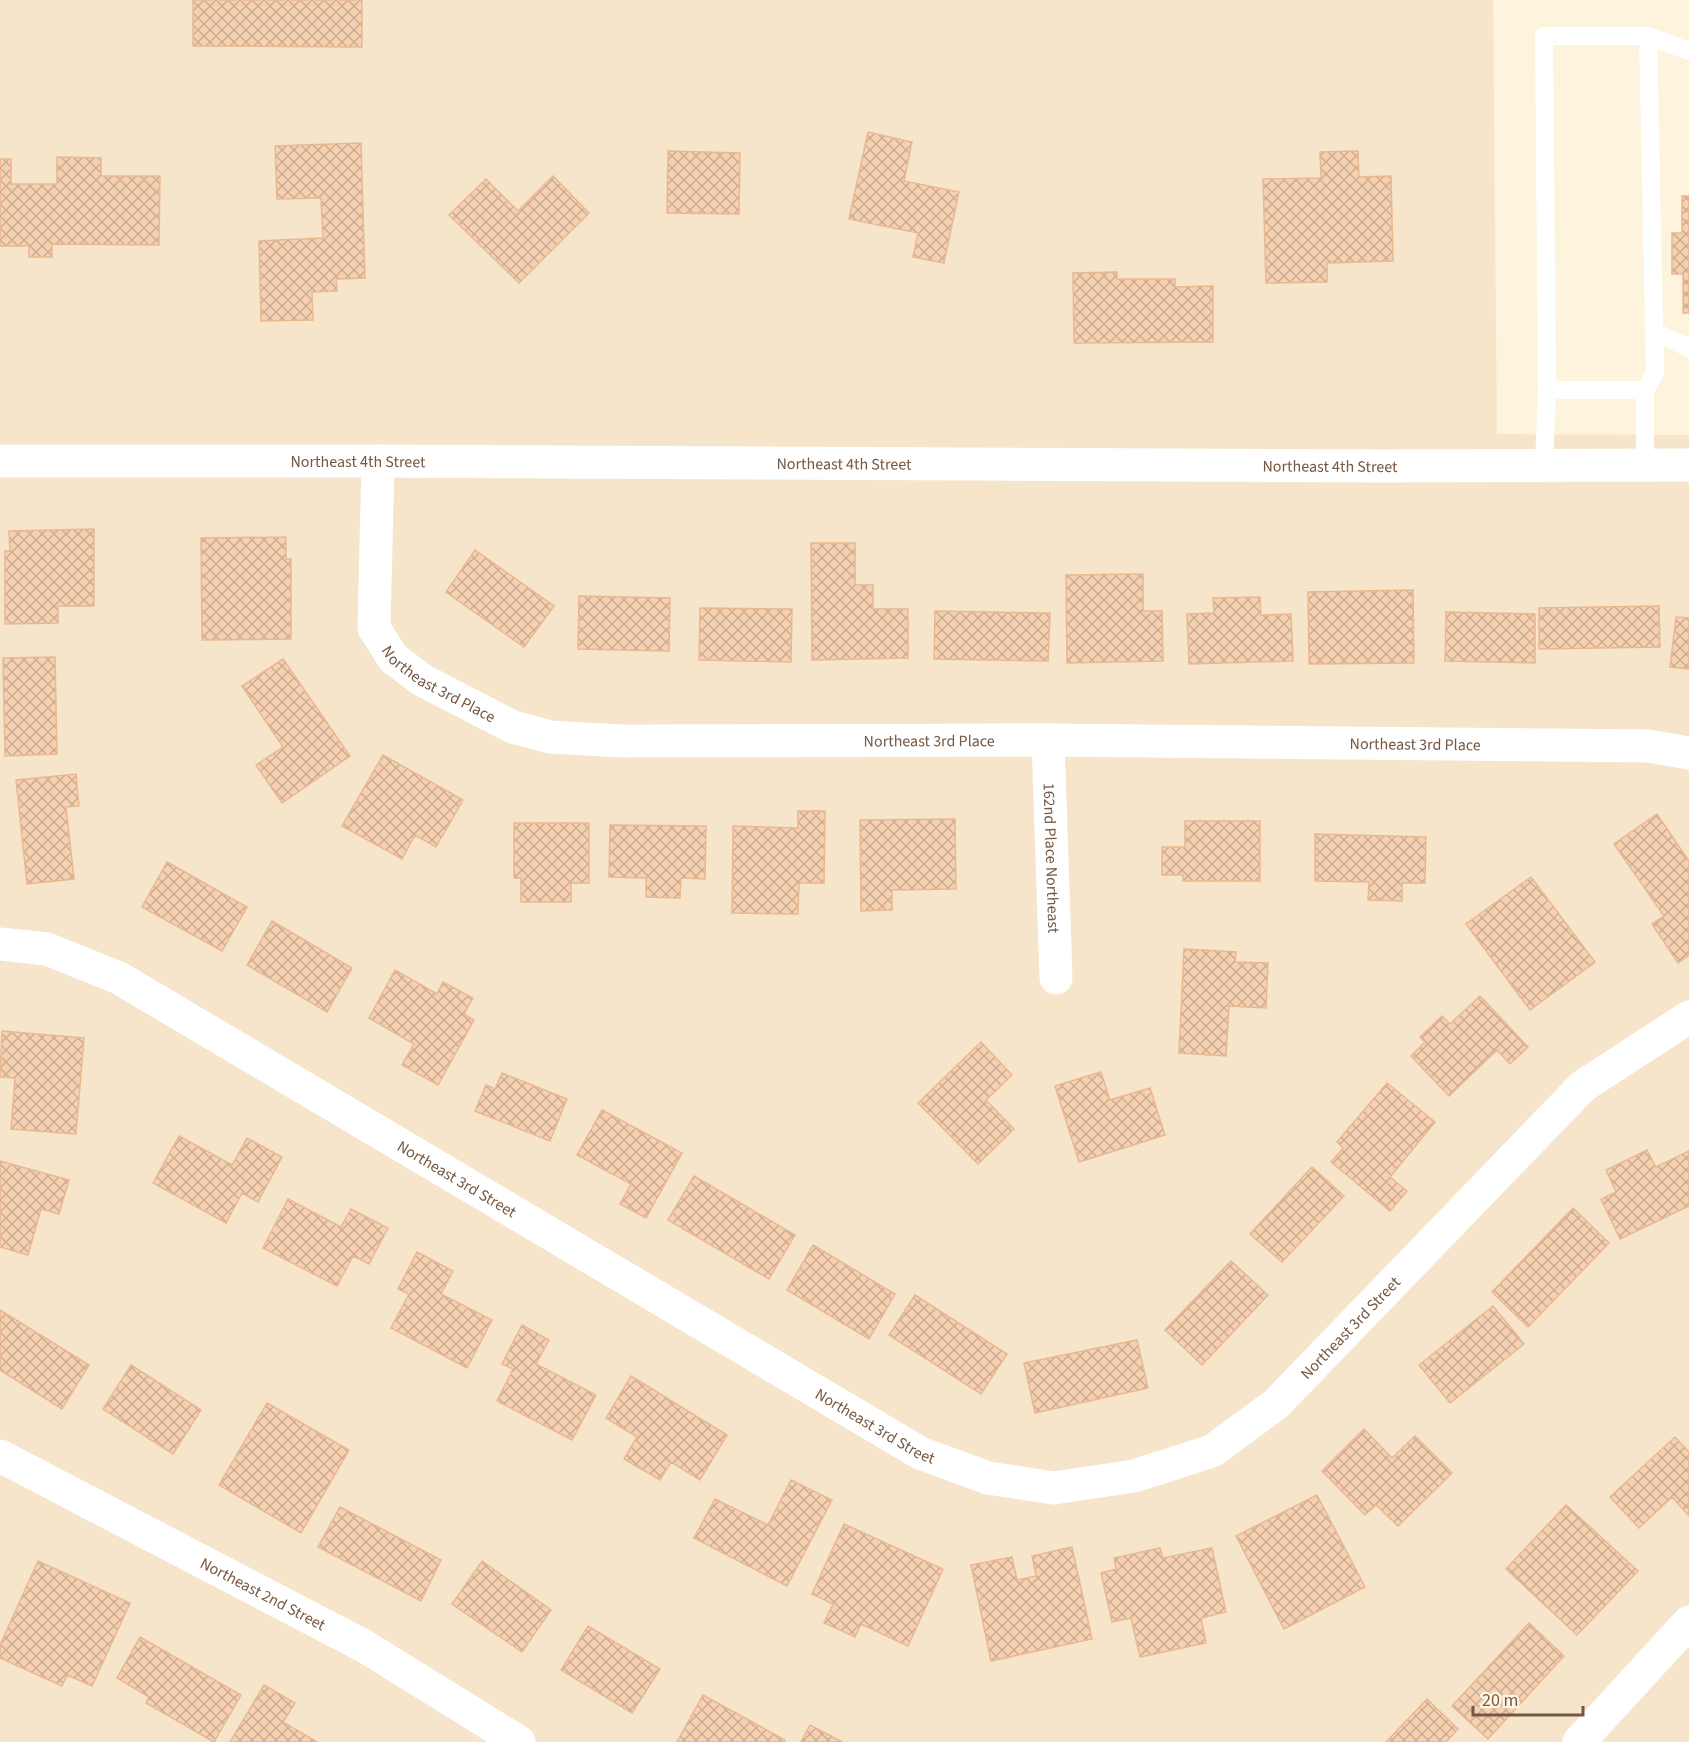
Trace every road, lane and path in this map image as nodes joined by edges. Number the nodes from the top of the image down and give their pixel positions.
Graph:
1 (1648, 36) junction
2 (1689, 51) edge
3 (1655, 332) junction
4 (1689, 348) edge
5 (1547, 390) junction
6 (1645, 390) junction
7 (0, 461) edge
8 (378, 461) junction
9 (1544, 464) junction
10 (1645, 465) junction
11 (1689, 465) edge
12 (1048, 740) junction
13 (1689, 753) edge
14 (0, 944) edge
15 (1056, 978) dead end
16 (1689, 1017) edge
17 (0, 1456) edge
18 (1689, 1622) edge
19 (519, 1742) edge
20 (1580, 1742) edge

1 - 2 lane
1 - 3 lane
1 - 5 lane
3 - 4 lane
3 - 6 lane
5 - 6 lane
5 - 9 lane
6 - 10 lane
7 - 8 street, Northeast 4th Street
8 - 9 street, Northeast 4th Street
8 - 12 street, Northeast 3rd Place
9 - 10 street, Northeast 4th Street
10 - 11 street, Northeast 4th Street
12 - 13 street, Northeast 3rd Place
12 - 15 street, 162nd Place Northeast
14 - 16 street, Northeast 3rd Street
17 - 19 street, Northeast 2nd Street
18 - 20 street

